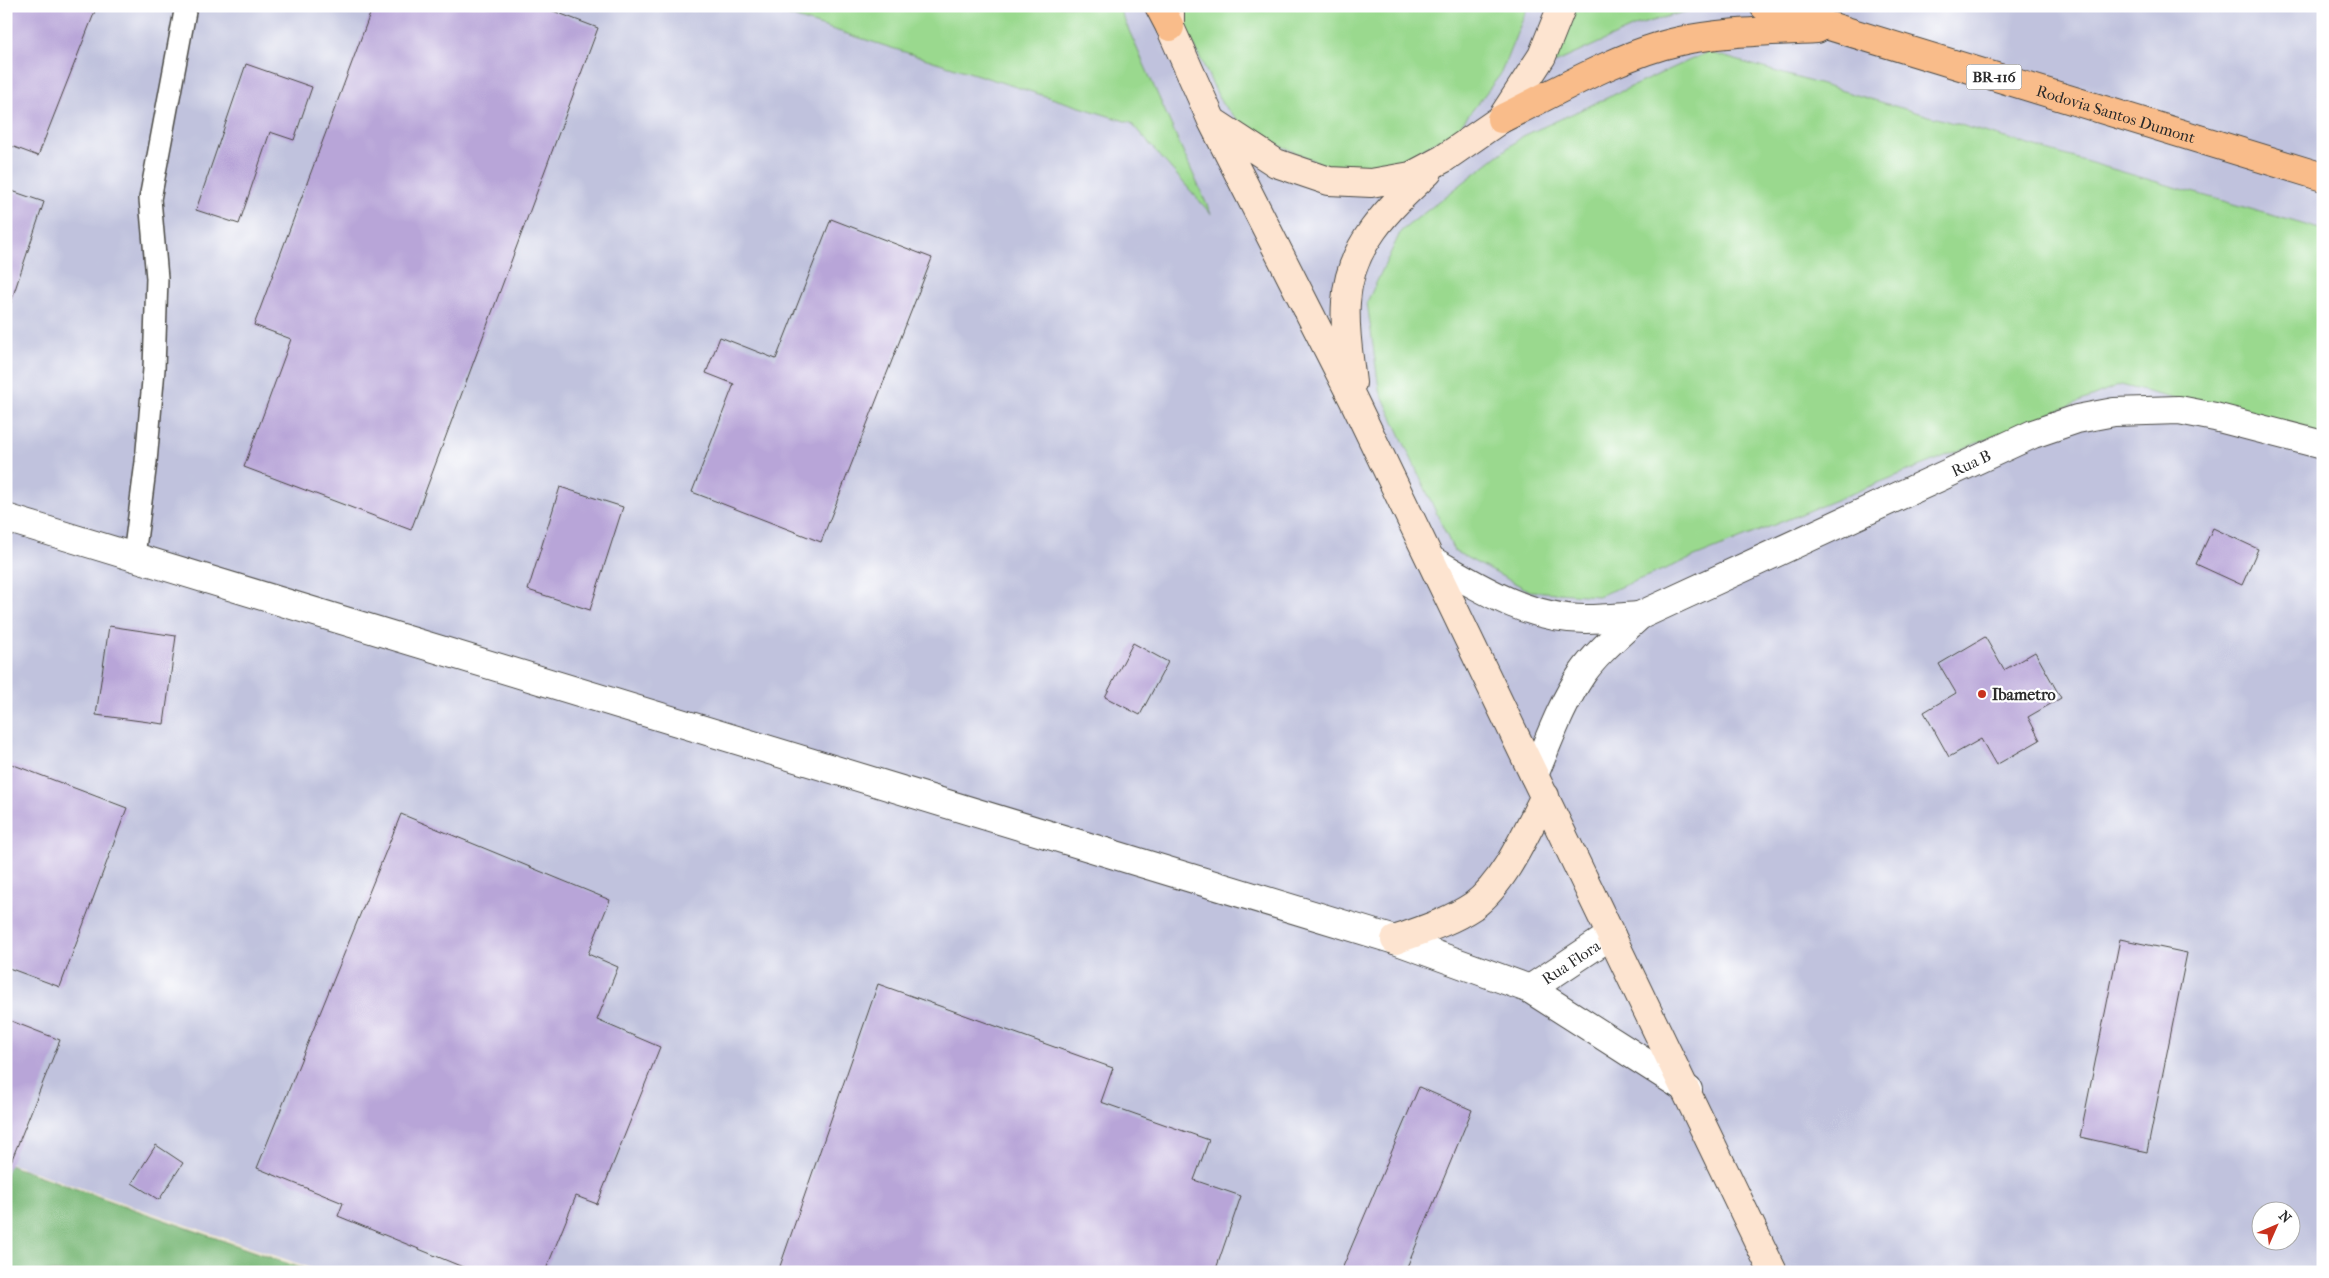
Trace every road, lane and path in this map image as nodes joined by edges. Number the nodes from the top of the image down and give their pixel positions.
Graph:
1 (186, 6) edge
2 (1562, 6) edge
3 (1764, 6) edge
4 (1794, 6) edge
5 (1166, 13) edge
6 (1835, 28) junction
7 (1501, 119) junction
8 (1212, 121) junction
9 (1443, 158) junction
10 (2323, 177) edge
11 (1353, 399) junction
12 (2323, 444) edge
13 (6, 518) edge
14 (134, 556) junction
15 (1431, 560) junction
16 (1639, 616) junction
17 (1539, 785) junction
18 (1612, 935) junction
19 (1395, 940) junction
20 (1530, 989) junction
21 (1688, 1090) junction
22 (1773, 1272) edge

1 - 14 lane
2 - 7 street
3 - 6 highway, Rodovia Santos Dumont / BR-116
4 - 6 highway
5 - 8 street
6 - 7 highway
6 - 10 highway, Rodovia Santos Dumont / BR-116
7 - 9 street
8 - 9 street
8 - 11 street
9 - 11 street
11 - 15 street
12 - 16 street, Rua B
13 - 14 street
14 - 19 street
15 - 16 street
15 - 17 street
16 - 17 street
17 - 18 street
17 - 19 street
18 - 20 street, Rua Flora
18 - 21 street
19 - 20 street
20 - 21 street
21 - 22 street

